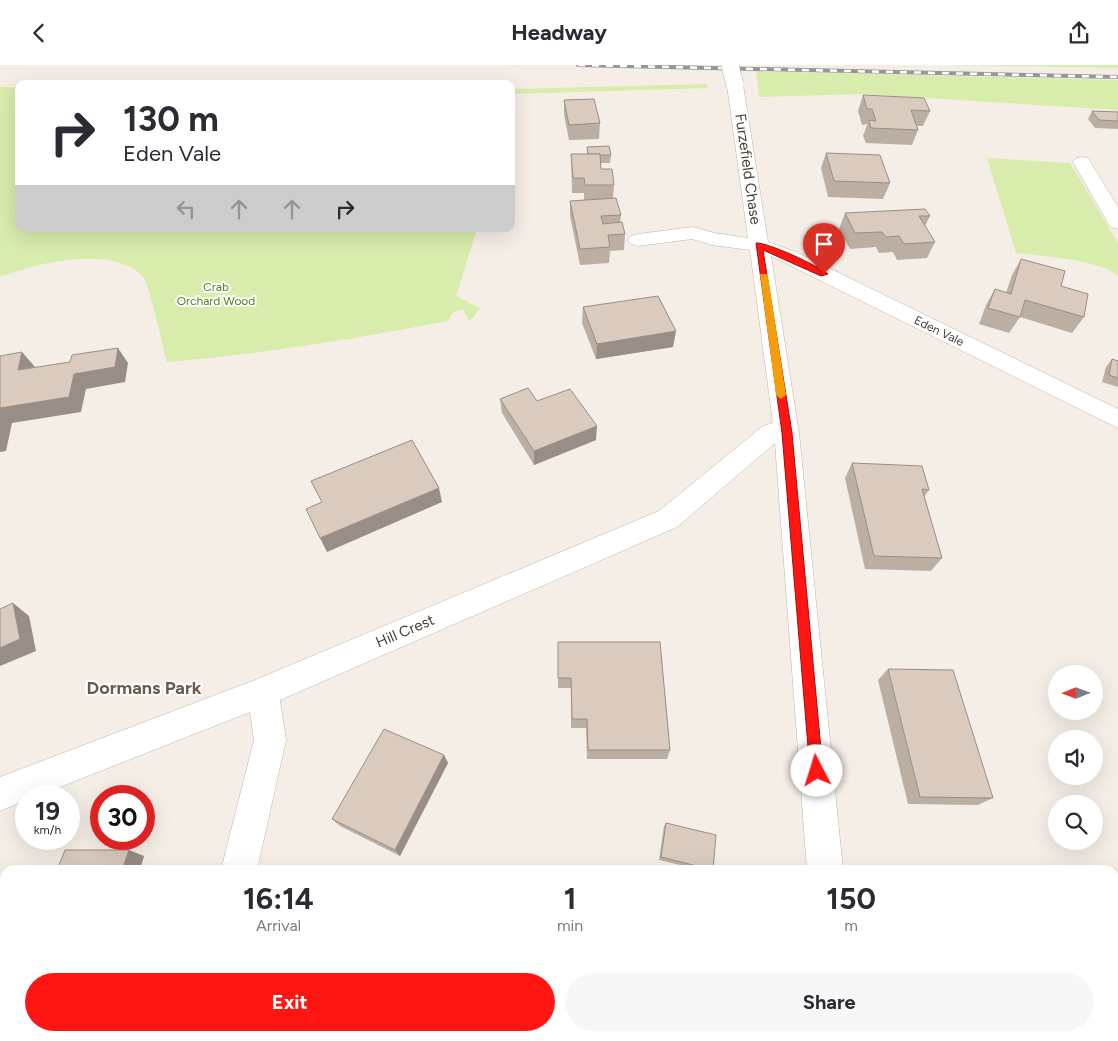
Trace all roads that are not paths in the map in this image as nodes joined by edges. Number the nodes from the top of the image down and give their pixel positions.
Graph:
1 (730, 65) edge
2 (1082, 162) dead end
3 (1118, 223) edge
4 (638, 240) dead end
5 (759, 245) junction
6 (1118, 419) edge
7 (787, 433) junction
8 (263, 692) junction
9 (0, 794) edge
10 (240, 865) edge
11 (826, 865) edge

1 - 5 street, Furzefield Chase, bridge
2 - 3 street
4 - 5 street, Eden Vale
5 - 6 street, Eden Vale
5 - 7 street, Furzefield Chase
7 - 8 street, Hill Crest
7 - 11 street, Furzefield Chase
8 - 9 street, Hill Crest
8 - 10 street

